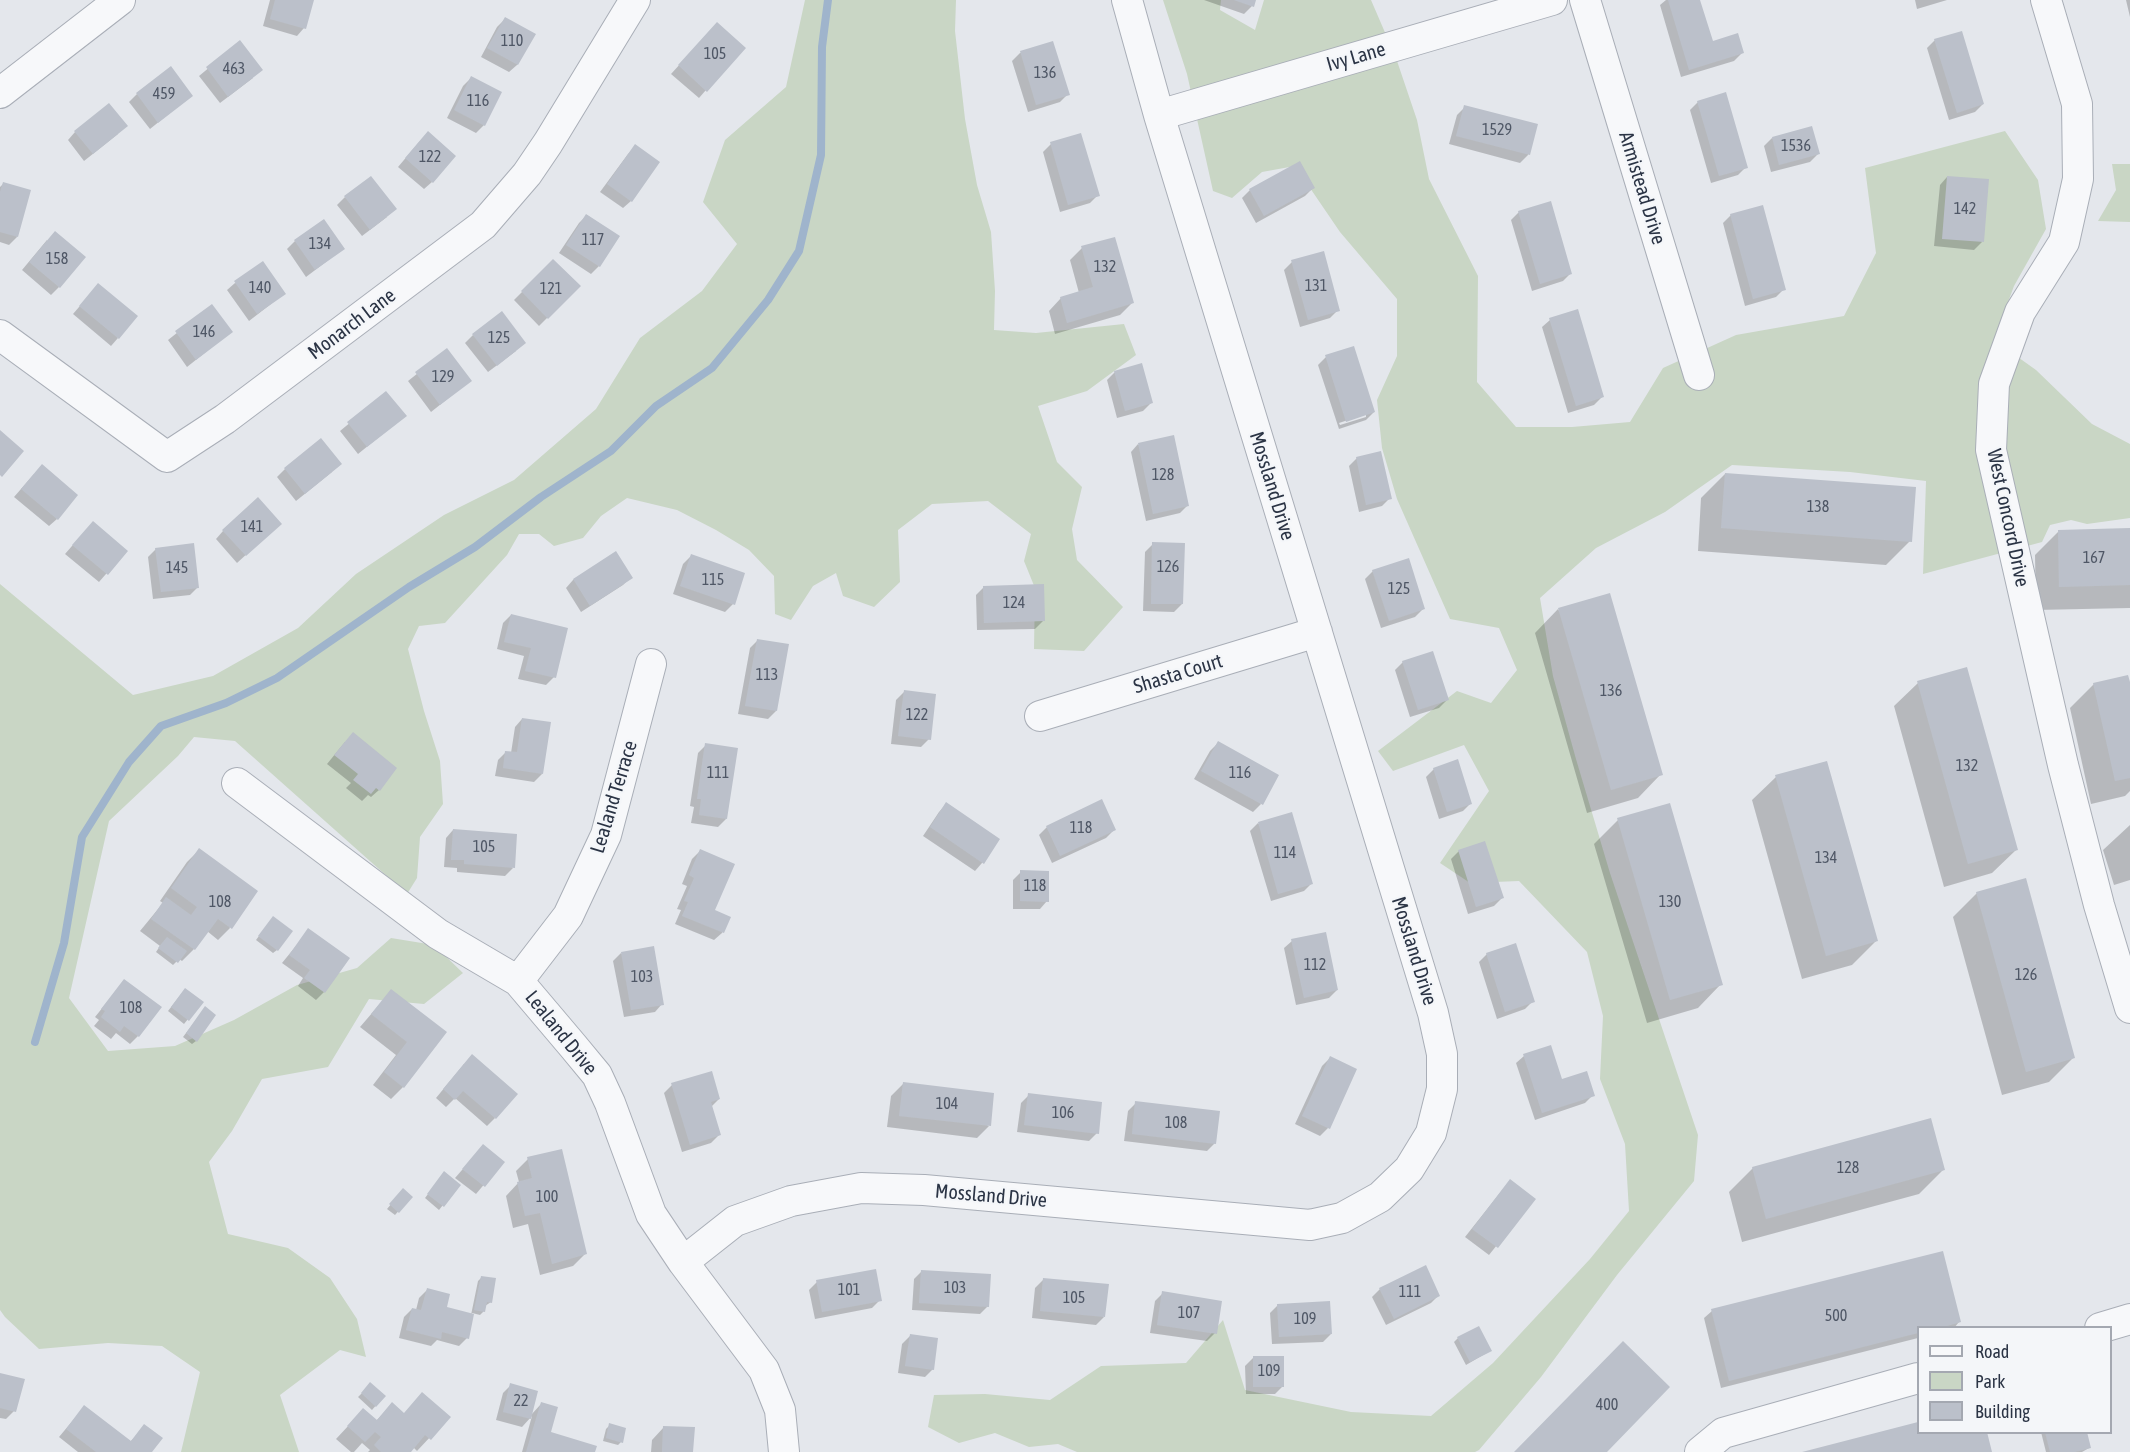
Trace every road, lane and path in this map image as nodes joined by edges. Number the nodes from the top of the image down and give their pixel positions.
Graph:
1 (120, 0) edge
2 (635, 0) edge
3 (1128, 0) edge
4 (1552, 0) edge
5 (1585, 0) edge
6 (2046, 0) edge
7 (0, 93) edge
8 (1160, 115) junction
9 (0, 334) edge
10 (1699, 375) dead end
11 (1317, 632) junction
12 (651, 664) dead end
13 (1040, 716) dead end
14 (237, 783) dead end
15 (518, 981) junction
16 (2130, 1008) edge
17 (683, 1262) junction
18 (2130, 1319) edge
19 (2107, 1326) edge
20 (1917, 1378) edge
21 (784, 1452) edge
22 (1700, 1452) edge

1 - 7 street
2 - 9 street, Monarch Lane
3 - 8 street, Mossland Drive
4 - 8 street, Ivy Lane
5 - 10 street, Armistead Drive
6 - 16 street, West Concord Drive
8 - 11 street, Mossland Drive
11 - 13 street, Shasta Court
11 - 17 street, Mossland Drive
12 - 15 street, Lealand Terrace
14 - 15 street, Lealand Drive
15 - 17 street, Lealand Drive
17 - 21 street, Lealand Drive
18 - 19 street
20 - 22 street

